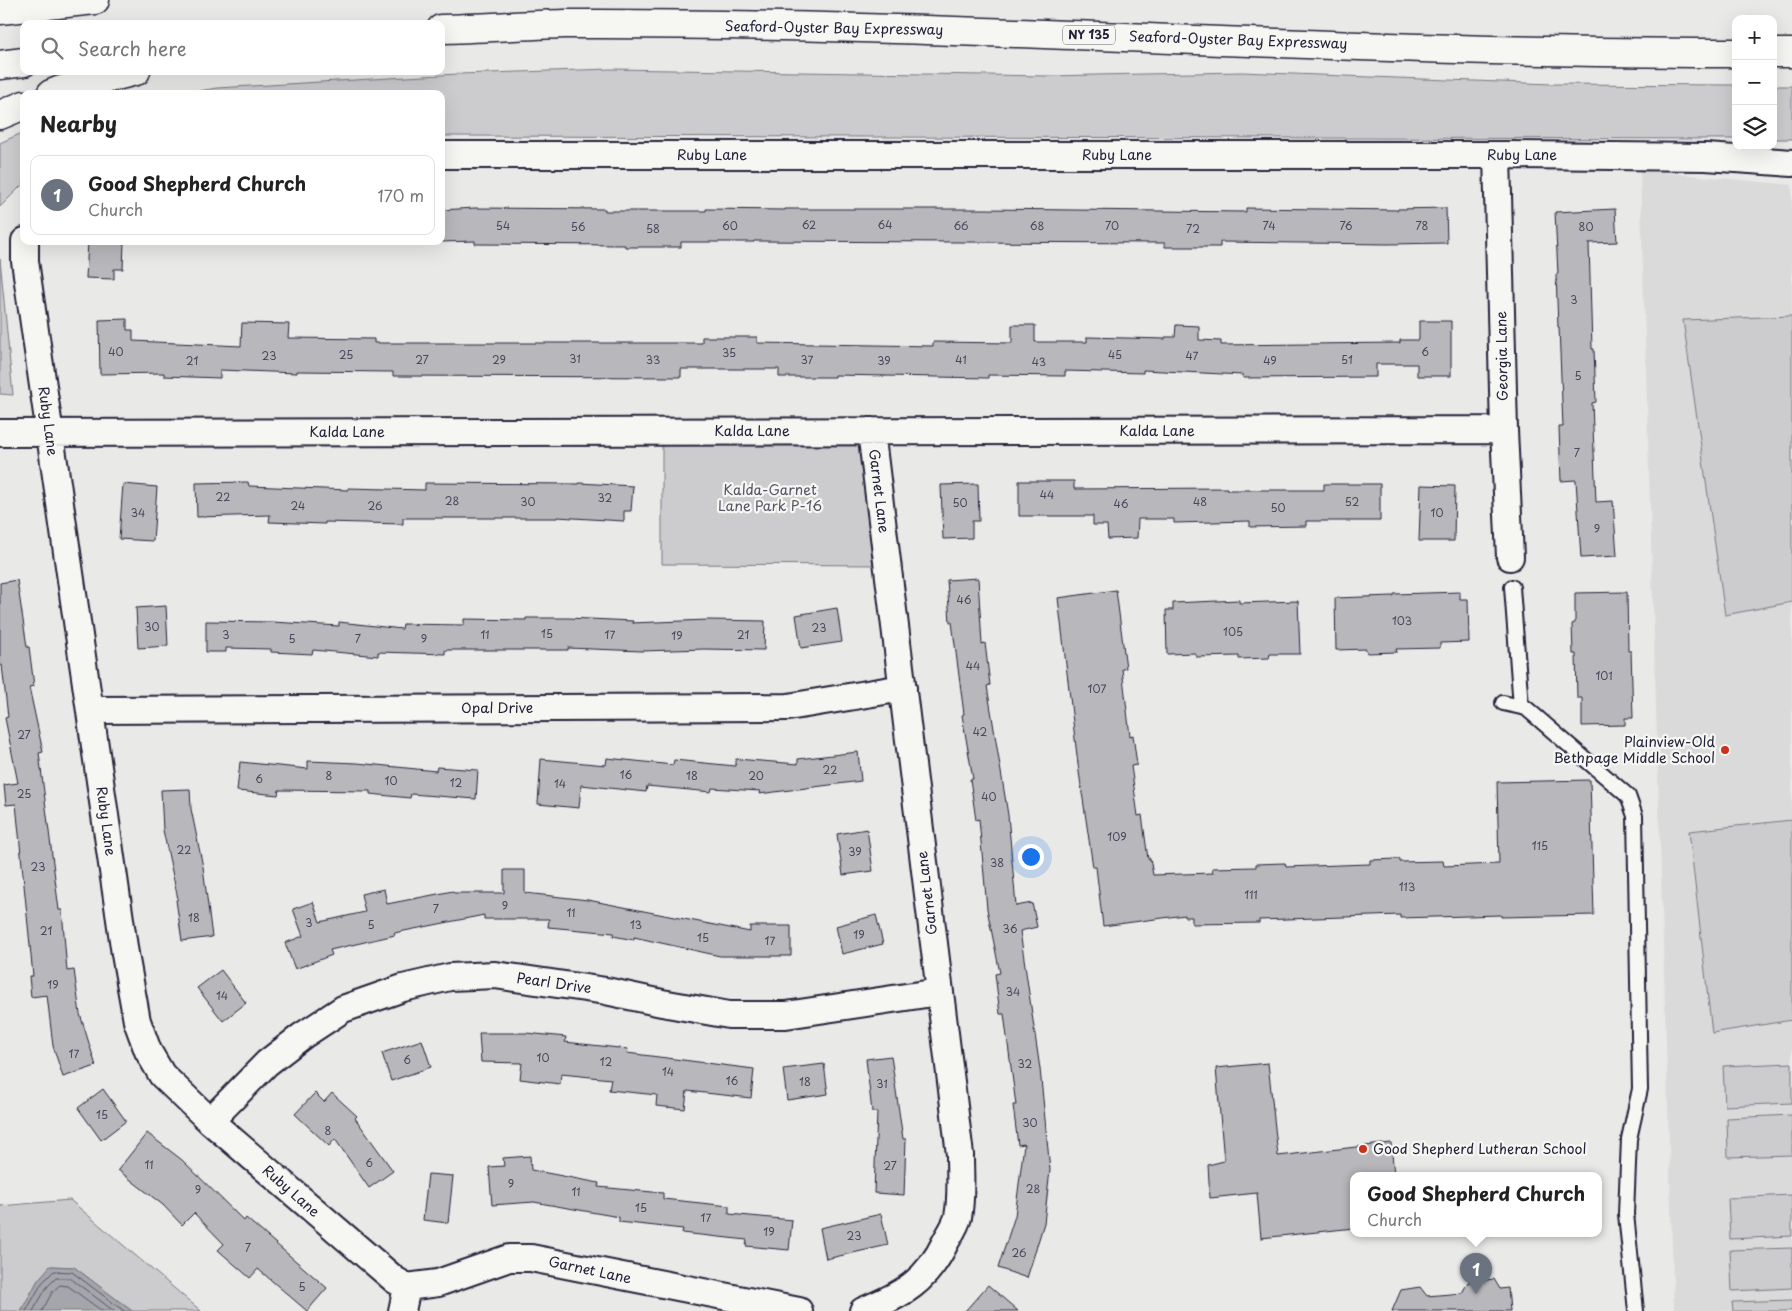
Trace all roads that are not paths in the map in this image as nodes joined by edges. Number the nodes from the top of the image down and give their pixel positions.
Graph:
1 (95, 0) edge
2 (0, 10) edge
3 (445, 29) edge
4 (1732, 53) edge
5 (1777, 53) edge
6 (1792, 53) edge
7 (20, 62) edge
8 (0, 65) edge
9 (118, 75) edge
10 (64, 90) edge
11 (20, 107) edge
12 (0, 115) edge
13 (1497, 155) junction
14 (445, 156) edge
15 (1792, 163) edge
16 (25, 245) edge
17 (1504, 430) junction
18 (871, 431) junction
19 (0, 433) edge
20 (50, 433) junction
21 (1510, 556) dead end
22 (1512, 586) dead end
23 (903, 688) junction
24 (1503, 703) dead end
25 (1521, 707) junction
26 (90, 710) junction
27 (939, 992) junction
28 (210, 1121) junction
29 (404, 1299) edge
30 (799, 1311) edge
31 (863, 1311) edge
32 (1636, 1311) edge

1 - 2 highway
3 - 4 highway, Seaford-Oyster Bay Expressway / NY 135
5 - 6 highway
7 - 8 highway
9 - 10 highway
11 - 12 highway
13 - 14 street, Ruby Lane
13 - 15 street, Ruby Lane
13 - 17 street, Georgia Lane
16 - 20 street, Ruby Lane
17 - 18 street, Kalda Lane
17 - 21 street, Georgia Lane
18 - 20 street, Kalda Lane
18 - 23 street, Garnet Lane
19 - 20 street, Kalda Lane
20 - 26 street, Ruby Lane
22 - 25 lane
23 - 26 street, Opal Drive
23 - 27 street, Garnet Lane
24 - 25 lane
25 - 32 lane
26 - 28 street, Ruby Lane
27 - 28 street, Pearl Drive
27 - 31 street, Garnet Lane
28 - 29 street, Ruby Lane
29 - 30 street, Garnet Lane

